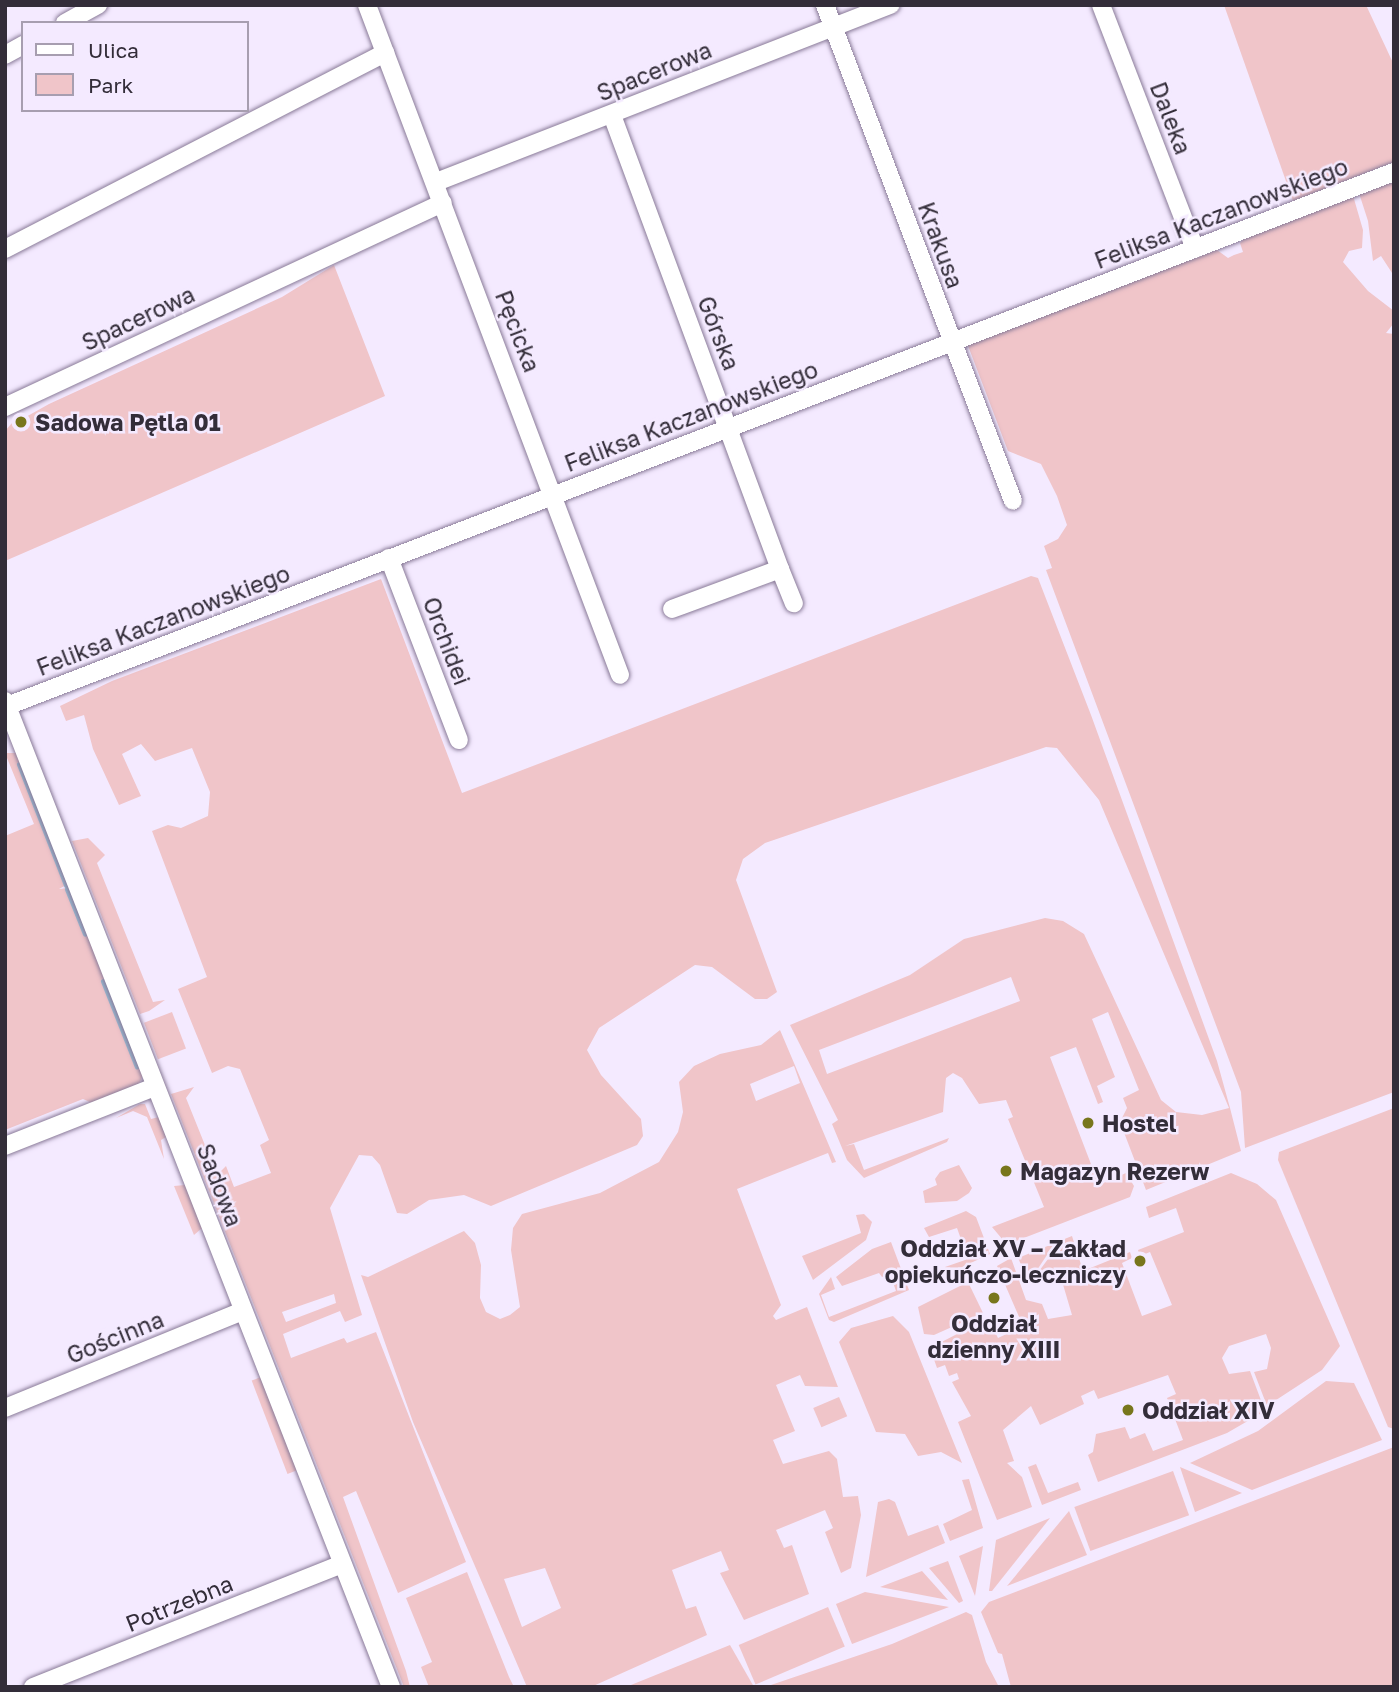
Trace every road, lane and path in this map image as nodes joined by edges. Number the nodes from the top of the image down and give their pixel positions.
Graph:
1 (98, 5) edge
2 (367, 5) edge
3 (825, 5) edge
4 (891, 5) edge
5 (1101, 5) edge
6 (69, 21) edge
7 (833, 27) junction
8 (21, 47) edge
9 (386, 53) junction
10 (5, 55) edge
11 (612, 115) junction
12 (1394, 173) edge
13 (436, 183) junction
14 (443, 202) junction
15 (5, 249) edge
16 (1195, 249) junction
17 (950, 342) junction
18 (5, 407) edge
19 (730, 427) junction
20 (554, 496) junction
21 (1013, 501) dead end
22 (389, 558) junction
23 (780, 569) junction
24 (794, 603) dead end
25 (672, 609) dead end
26 (620, 675) dead end
27 (6, 704) edge
28 (459, 740) dead end
29 (13, 742) edge
30 (155, 1087) junction
31 (5, 1146) edge
32 (243, 1311) junction
33 (5, 1408) edge
34 (342, 1564) junction
35 (33, 1687) edge
36 (391, 1687) edge

1 - 6 street
2 - 9 street, Pęcicka
3 - 7 street, Krakusa
4 - 7 street, Spacerowa
5 - 16 street, Daleka
7 - 11 street, Spacerowa
7 - 17 street, Krakusa
8 - 10 street
9 - 13 street, Pęcicka
9 - 15 street
11 - 13 street, Spacerowa
11 - 19 street, Górska
12 - 16 street, Feliksa Kaczanowskiego
13 - 14 street, Pęcicka
14 - 18 street, Spacerowa
14 - 20 street, Pęcicka
16 - 17 street, Feliksa Kaczanowskiego
17 - 19 street, Feliksa Kaczanowskiego
17 - 21 street, Krakusa
19 - 20 street, Feliksa Kaczanowskiego
19 - 23 street, Górska
20 - 22 street, Feliksa Kaczanowskiego
20 - 26 street, Pęcicka
22 - 27 street, Feliksa Kaczanowskiego
22 - 28 street, Orchidei
23 - 24 street, Górska
23 - 25 street
27 - 29 street, Sadowa
29 - 30 street, Sadowa
30 - 31 street
30 - 32 street, Sadowa
32 - 33 street, Gościnna
32 - 34 street, Sadowa
34 - 35 street, Potrzebna
34 - 36 street, Sadowa

